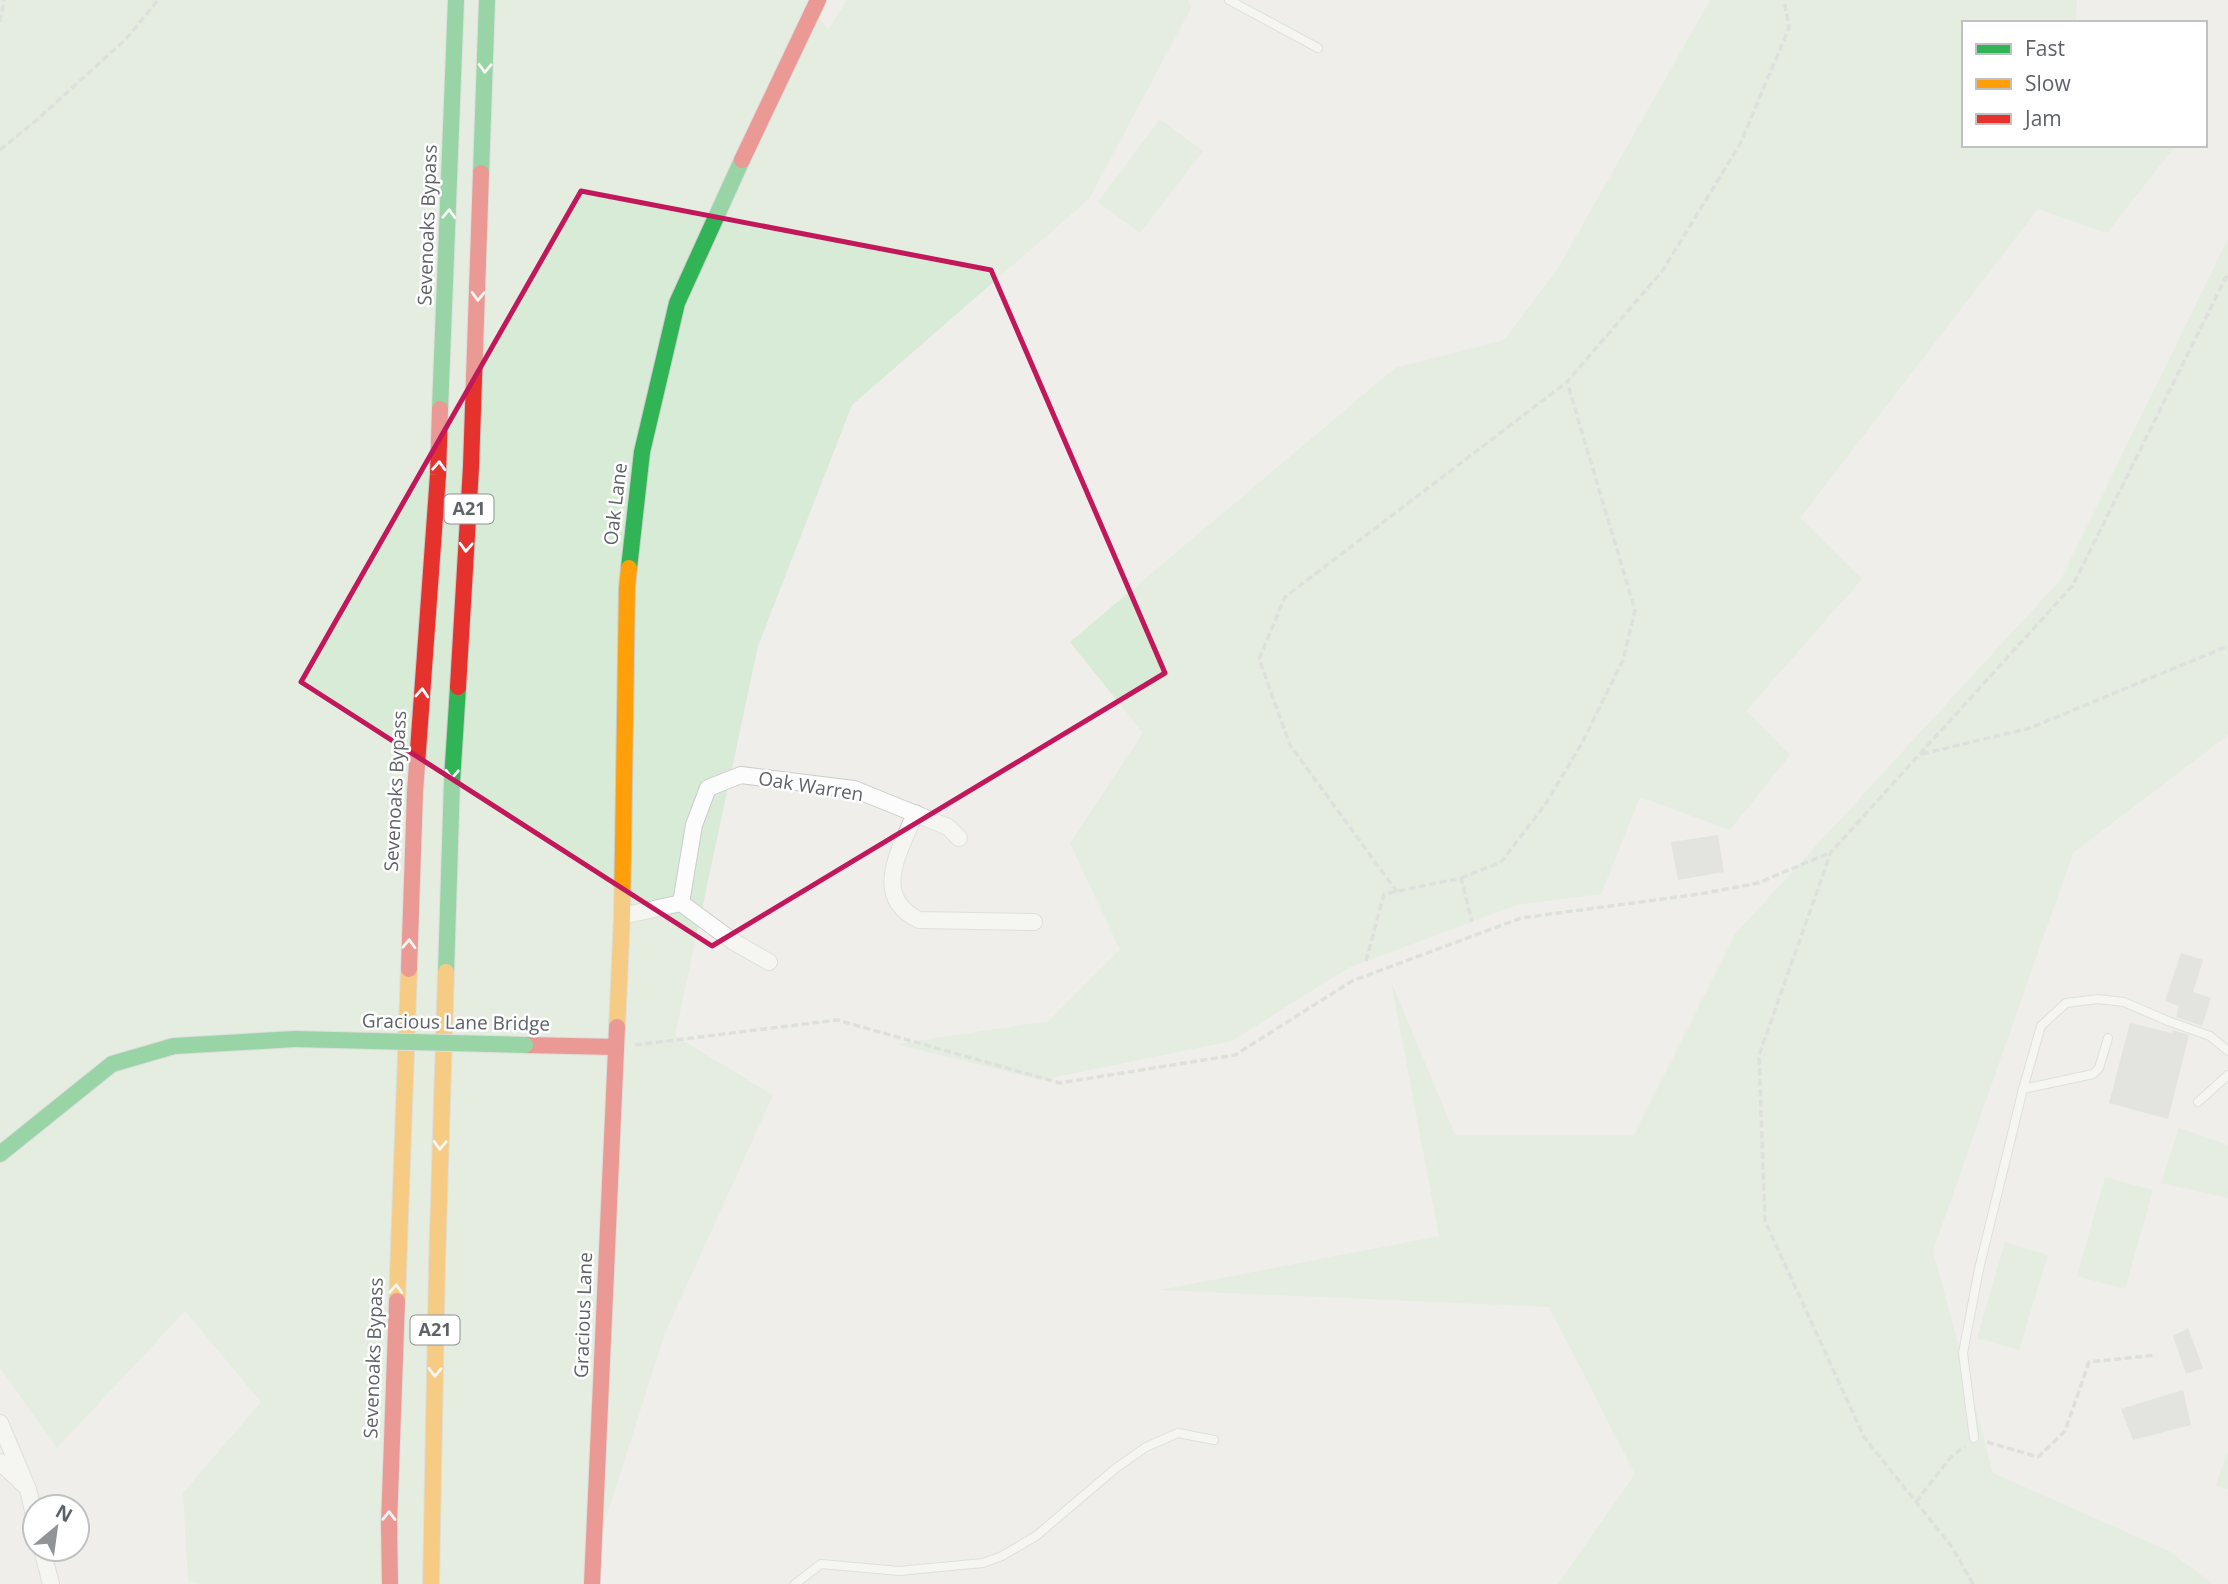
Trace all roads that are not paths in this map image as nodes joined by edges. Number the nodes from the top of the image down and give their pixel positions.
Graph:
1 (456, 0) edge
2 (487, 0) edge
3 (818, 0) edge
4 (1229, 0) edge
5 (1318, 48) dead end
6 (915, 813) junction
7 (959, 838) dead end
8 (681, 902) junction
9 (622, 916) junction
10 (1034, 922) dead end
11 (769, 962) dead end
12 (2108, 1038) dead end
13 (616, 1047) junction
14 (2228, 1051) edge
15 (2228, 1075) edge
16 (2022, 1089) junction
17 (2198, 1102) dead end
18 (0, 1154) edge
19 (0, 1423) edge
20 (1974, 1438) road end
21 (1214, 1440) dead end
22 (0, 1462) edge
23 (28, 1489) junction
24 (29, 1493) edge
25 (45, 1563) edge
26 (51, 1584) edge
27 (390, 1584) edge
28 (431, 1584) edge
29 (592, 1584) edge
30 (795, 1584) edge

27 -> 1 main road, Sevenoaks Bypass / A21
2 -> 28 main road, A21
3 - 9 main road, Oak Lane
4 - 5 lane
6 - 7 street, Oak Warren
6 - 8 street, Oak Warren
6 - 10 street
8 - 9 street
8 - 11 street
9 - 13 main road, Oak Lane
12 - 16 lane
13 - 18 main road, Gracious Lane Bridge, bridge
13 - 29 main road, Gracious Lane
14 - 16 lane
15 - 17 lane
16 - 20 lane
19 - 23 street
21 - 30 lane
22 - 23 street
23 - 24 street
25 - 26 street

